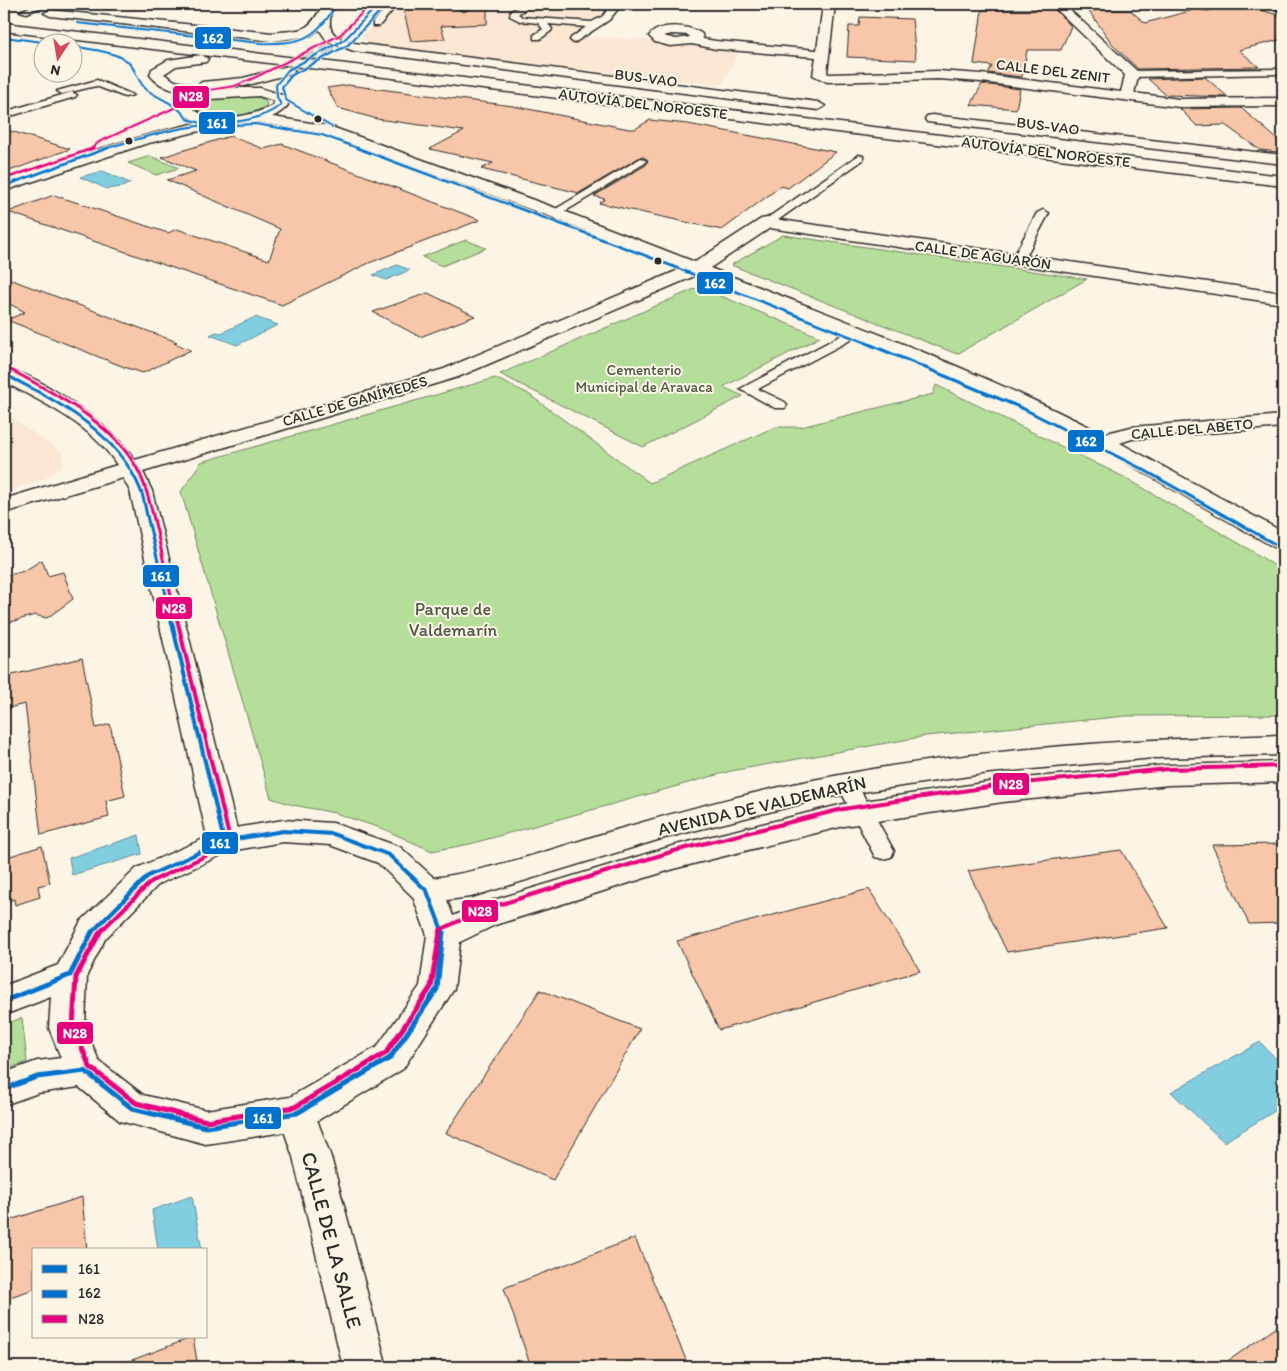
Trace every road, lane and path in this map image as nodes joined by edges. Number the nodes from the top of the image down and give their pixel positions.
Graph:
1 (44, 4) edge
2 (328, 4) edge
3 (378, 4) edge
4 (394, 4) edge
5 (528, 4) edge
6 (616, 4) edge
7 (829, 4) edge
8 (1056, 4) edge
9 (1270, 4) edge
10 (1283, 7) edge
11 (24, 11) junction
12 (8, 14) edge
13 (323, 18) junction
14 (376, 24) dead end
15 (549, 25) junction
16 (593, 25) junction
17 (4, 27) edge
18 (4, 31) edge
19 (537, 37) dead end
20 (347, 38) tunnel mouth
21 (574, 40) dead end
22 (692, 40) dead end
23 (822, 54) junction
24 (288, 70) junction
25 (1277, 72) dead end
26 (1132, 74) junction
27 (171, 82) junction
28 (62, 91) dead end
29 (237, 92) junction
30 (223, 93) junction
31 (72, 95) dead end
32 (128, 95) dead end
33 (1127, 96) junction
34 (581, 97) junction
35 (279, 101) junction
36 (1283, 102) edge
37 (188, 108) junction
38 (4, 115) edge
39 (255, 118) junction
40 (920, 118) dead end
41 (224, 121) junction
42 (812, 124) junction
43 (324, 129) junction
44 (98, 152) junction
45 (859, 158) dead end
46 (1283, 160) edge
47 (641, 161) dead end
48 (1283, 171) edge
49 (1283, 181) edge
50 (4, 186) edge
51 (1283, 187) edge
52 (555, 213) junction
53 (1043, 213) dead end
54 (767, 223) junction
55 (1018, 260) junction
56 (697, 269) junction
57 (1283, 298) edge
58 (855, 332) junction
59 (4, 374) edge
60 (780, 405) dead end
61 (1283, 421) edge
62 (1101, 441) junction
63 (128, 468) junction
64 (4, 506) edge
65 (1283, 542) edge
66 (1283, 745) edge
67 (1283, 772) edge
68 (846, 784) junction
69 (862, 812) junction
70 (224, 841) junction
71 (883, 852) dead end
72 (427, 891) junction
73 (444, 935) junction
74 (70, 975) junction
75 (4, 1001) edge
76 (85, 1071) junction
77 (4, 1089) edge
78 (298, 1113) junction
79 (365, 1367) edge

1 - 11 lane
2 - 13 main road
3 - 20 main road
4 - 14 lane
5 - 15 lane
6 - 16 lane
7 - 23 main road
8 - 26 main road
9 - 10 main road
11 - 12 main road
11 - 13 main road
12 - 13 main road, AUTOVÍA DEL NOROESTE
12 - 48 main road, BUS-VAO
15 - 16 lane
15 - 19 lane
16 - 21 lane
17 - 34 main road, AUTOVÍA DEL NOROESTE
18 - 37 main road
22 - 23 main road
23 - 33 main road, CALLE DEL ZENIT
24 - 27 main road
24 - 29 main road
24 - 35 main road
25 - 26 lane
26 - 33 main road
27 - 30 main road
27 - 34 main road
28 - 32 lane
29 - 30 main road
29 - 35 main road
30 - 37 main road
31 - 38 lane
33 - 36 main road, CALLE DEL ZENIT
34 - 42 main road, AUTOVÍA DEL NOROESTE
35 - 39 main road
35 - 43 main road
37 - 41 main road
37 - 44 main road
39 - 41 main road
39 - 43 main road
40 - 46 main road, AUTOVÍA DEL NOROESTE
41 - 44 main road
42 - 49 main road, AUTOVÍA DEL NOROESTE
42 - 51 main road
43 - 52 main road
44 - 50 main road
45 - 54 lane
47 - 52 lane
52 - 56 main road
53 - 55 lane
54 - 55 main road, CALLE DE AGUARÓN
54 - 56 main road
55 - 57 main road, CALLE DE AGUARÓN
56 - 58 main road
56 - 63 main road, CALLE DE GANÍMEDES
58 - 60 lane
58 - 62 main road
59 - 63 main road
61 - 62 main road, CALLE DEL ABETO
62 - 65 main road
63 - 64 main road, CALLE DE GANÍMEDES
63 - 70 main road
66 - 68 main road, AVENIDA DE VALDEMARÍN
67 - 69 main road, AVENIDA DE VALDEMARÍN
68 - 69 lane
68 - 72 main road, AVENIDA DE VALDEMARÍN
69 - 71 lane
69 - 73 main road, AVENIDA DE VALDEMARÍN
70 - 72 main road
70 - 74 main road
72 - 73 main road
73 - 78 main road
74 - 75 main road
74 - 76 main road
76 - 77 main road
76 - 78 main road
78 - 79 main road, CALLE DE LA SALLE

